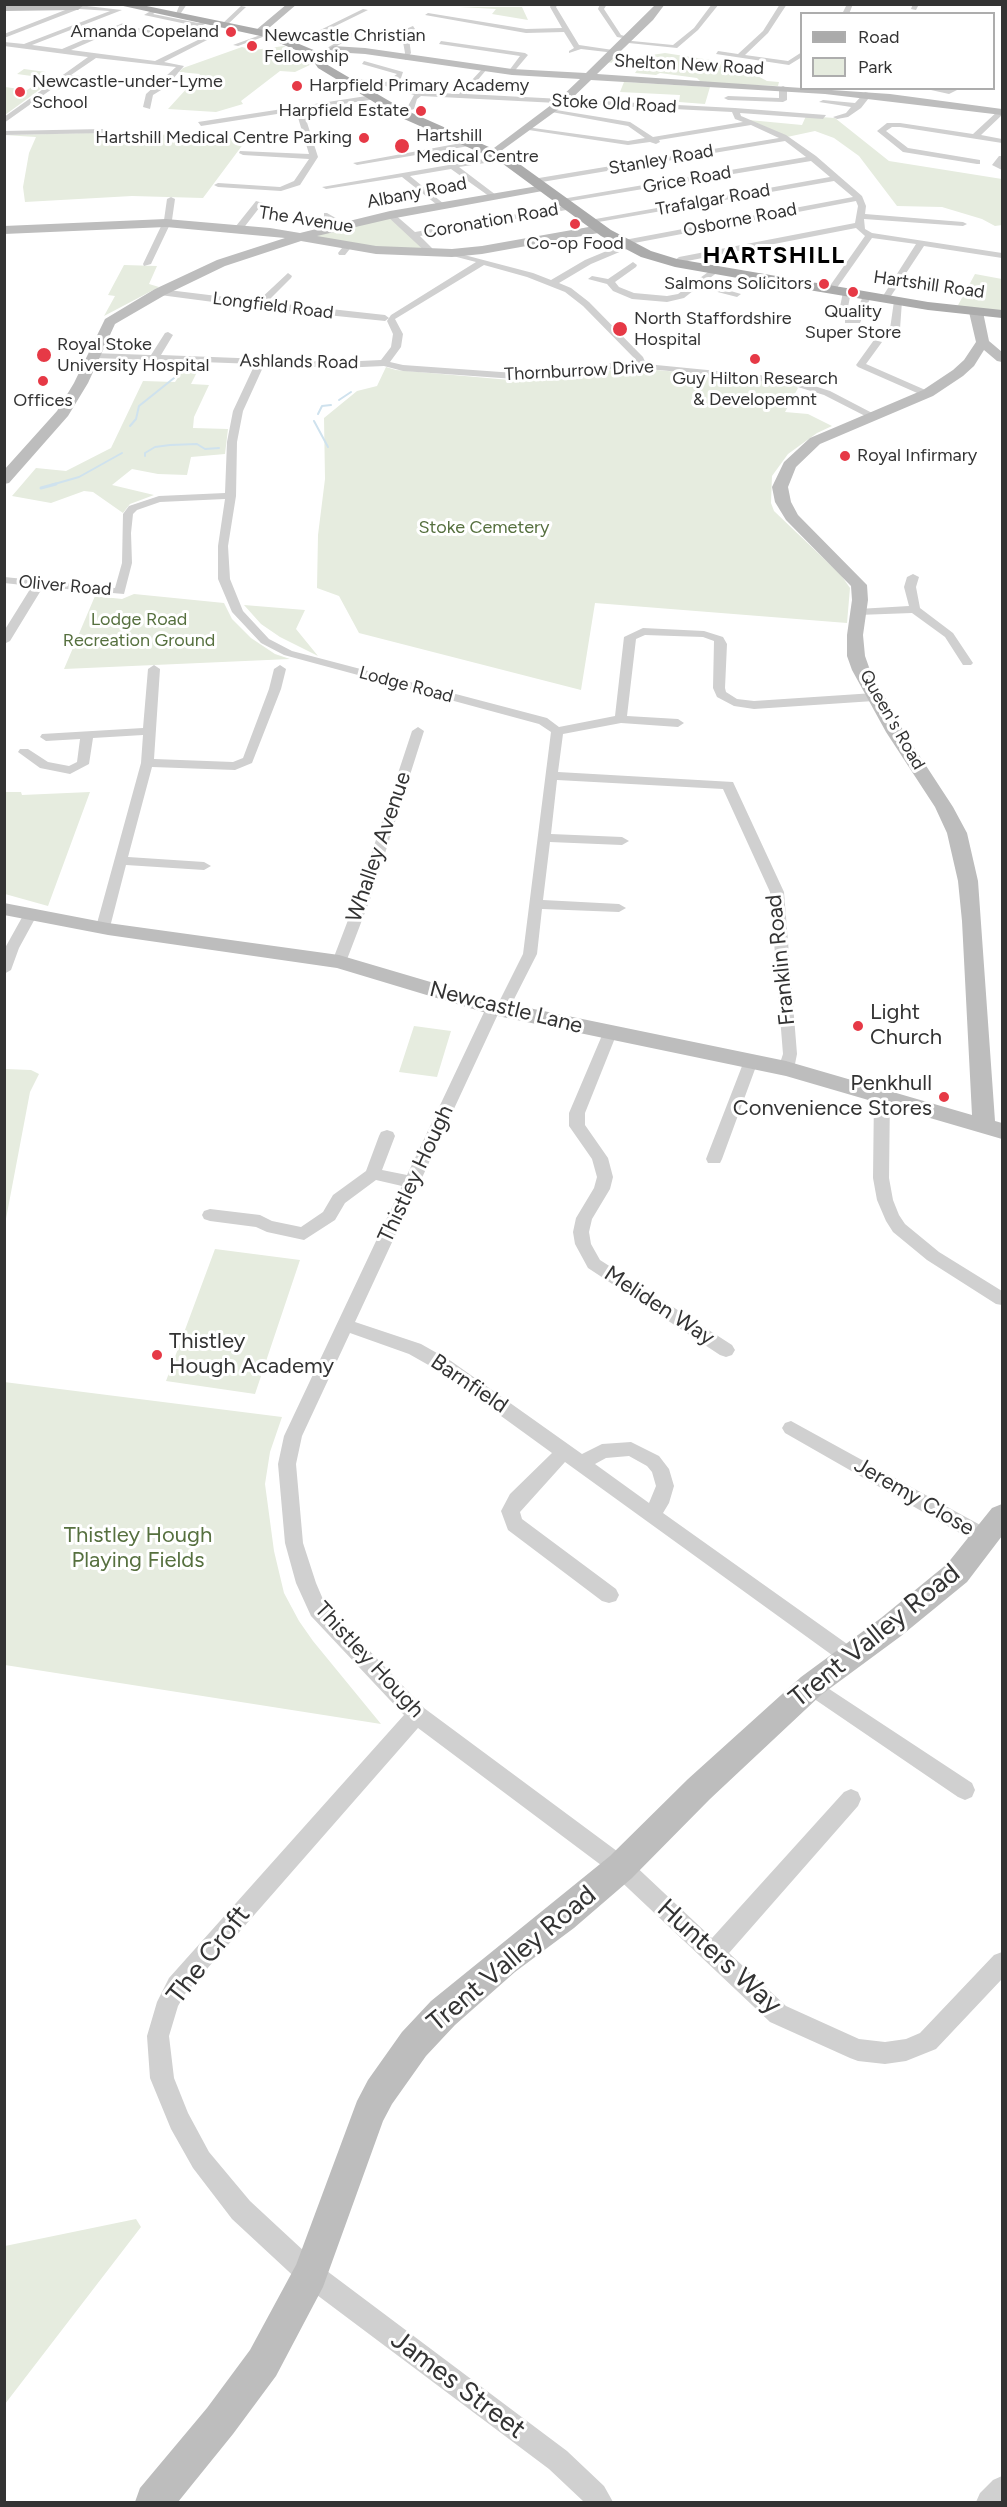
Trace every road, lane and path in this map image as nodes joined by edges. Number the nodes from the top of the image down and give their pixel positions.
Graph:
1 (184, 4) edge
2 (293, 4) edge
3 (555, 4) edge
4 (604, 4) edge
5 (660, 4) edge
6 (716, 4) edge
7 (784, 4) edge
8 (79, 6) edge
9 (116, 6) edge
10 (243, 7) dead end
11 (4, 8) edge
12 (365, 10) dead end
13 (147, 14) junction
14 (177, 15) junction
15 (428, 15) dead end
16 (45, 22) junction
17 (203, 23) junction
18 (225, 25) junction
19 (75, 27) junction
20 (413, 28) dead end
21 (361, 30) dead end
22 (566, 30) junction
23 (183, 32) junction
24 (321, 32) junction
25 (106, 33) junction
26 (264, 33) junction
27 (330, 34) dead end
28 (340, 35) dead end
29 (4, 36) edge
30 (312, 36) dead end
31 (350, 37) junction
32 (624, 40) junction
33 (441, 43) dead end
34 (4, 44) edge
35 (236, 45) dead end
36 (23, 47) junction
37 (62, 51) junction
38 (325, 52) junction
39 (613, 52) junction
40 (718, 53) dead end
41 (95, 55) junction
42 (800, 55) edge
43 (740, 56) junction
44 (406, 58) junction
45 (157, 62) junction
46 (364, 63) dead end
47 (789, 64) junction
48 (484, 69) junction
49 (512, 72) junction
50 (66, 77) junction
51 (587, 78) junction
52 (344, 79) junction
53 (125, 83) dead end
54 (389, 83) junction
55 (785, 88) junction
56 (800, 89) edge
57 (813, 90) edge
58 (932, 90) edge
59 (955, 90) edge
60 (420, 94) junction
61 (868, 94) junction
62 (461, 96) junction
63 (373, 97) junction
64 (728, 98) dead end
65 (563, 101) junction
66 (823, 102) dead end
67 (858, 106) junction
68 (147, 107) dead end
69 (299, 109) junction
70 (735, 110) junction
71 (550, 111) junction
72 (399, 112) junction
73 (1002, 112) edge
74 (207, 114) dead end
75 (837, 117) dead end
76 (817, 118) dead end
77 (4, 121) edge
78 (751, 123) junction
79 (201, 124) junction
80 (972, 124) dead end
81 (986, 126) junction
82 (526, 129) junction
83 (103, 131) dead end
84 (4, 134) edge
85 (195, 134) dead end
86 (976, 136) junction
87 (652, 139) junction
88 (786, 139) junction
89 (1002, 141) edge
90 (472, 143) junction
91 (243, 153) dead end
92 (494, 156) junction
93 (680, 157) junction
94 (813, 158) junction
95 (1002, 158) edge
96 (315, 161) junction
97 (977, 162) dead end
98 (357, 163) dead end
99 (453, 166) junction
100 (1002, 168) edge
101 (403, 174) junction
102 (837, 178) junction
103 (225, 185) dead end
104 (540, 185) junction
105 (326, 187) dead end
106 (493, 197) junction
107 (858, 198) junction
108 (171, 199) dead end
109 (259, 203) dead end
110 (565, 204) junction
111 (441, 206) junction
112 (327, 215) dead end
113 (390, 215) junction
114 (859, 221) junction
115 (166, 223) junction
116 (963, 224) dead end
117 (595, 225) junction
118 (343, 226) junction
119 (239, 228) junction
120 (4, 230) edge
121 (413, 235) junction
122 (870, 235) junction
123 (300, 237) junction
124 (921, 243) junction
125 (624, 244) junction
126 (430, 253) junction
127 (452, 253) junction
128 (1002, 255) edge
129 (145, 261) dead end
130 (482, 262) junction
131 (675, 263) junction
132 (633, 265) dead end
133 (715, 270) junction
134 (288, 276) dead end
135 (592, 279) dead end
136 (610, 282) junction
137 (553, 283) junction
138 (697, 284) junction
139 (831, 290) junction
140 (160, 292) junction
141 (848, 292) junction
142 (731, 295) dead end
143 (867, 296) junction
144 (892, 300) junction
145 (259, 305) junction
146 (844, 307) dead end
147 (975, 312) junction
148 (999, 314) edge
149 (390, 319) junction
150 (848, 321) dead end
151 (895, 329) dead end
152 (168, 335) dead end
153 (982, 335) junction
154 (877, 342) dead end
155 (325, 350) dead end
156 (101, 355) junction
157 (154, 358) junction
158 (1002, 358) edge
159 (261, 362) junction
160 (384, 363) junction
161 (320, 364) junction
162 (642, 366) junction
163 (927, 394) junction
164 (873, 417) junction
165 (4, 480) edge
166 (4, 490) edge
167 (231, 496) junction
168 (4, 580) edge
169 (909, 583) dead end
170 (39, 584) junction
171 (915, 609) junction
172 (858, 612) junction
173 (4, 641) edge
174 (967, 663) dead end
175 (154, 669) dead end
176 (280, 669) dead end
177 (874, 697) junction
178 (621, 718) junction
179 (678, 723) dead end
180 (150, 731) junction
181 (418, 731) dead end
182 (557, 731) junction
183 (87, 735) junction
184 (46, 736) dead end
185 (24, 752) dead end
186 (147, 763) junction
187 (553, 776) junction
188 (546, 838) junction
189 (622, 841) dead end
190 (121, 861) junction
191 (204, 866) dead end
192 (535, 904) junction
193 (619, 908) dead end
194 (4, 909) edge
195 (30, 915) junction
196 (103, 927) junction
197 (339, 962) junction
198 (4, 970) edge
199 (498, 1009) junction
200 (610, 1033) junction
201 (751, 1061) junction
202 (786, 1068) junction
203 (882, 1095) junction
204 (993, 1128) edge
205 (387, 1136) dead end
206 (714, 1158) dead end
207 (373, 1174) junction
208 (412, 1182) junction
209 (210, 1215) dead end
210 (1002, 1299) edge
211 (345, 1326) junction
212 (726, 1350) dead end
213 (791, 1428) dead end
214 (565, 1451) junction
215 (582, 1463) junction
216 (652, 1514) junction
217 (994, 1527) edge
218 (609, 1596) dead end
219 (850, 1657) junction
220 (811, 1686) junction
221 (417, 1715) junction
222 (964, 1790) dead end
223 (851, 1799) dead end
224 (621, 1867) junction
225 (713, 1954) junction
226 (1002, 1963) edge
227 (310, 2274) junction
228 (1002, 2489) edge
229 (154, 2502) edge
230 (600, 2502) edge
231 (989, 2502) edge

1 - 14 street
2 - 26 street
3 - 22 street
4 - 32 street
5 - 32 street
6 - 32 street
7 - 43 street
8 - 9 street
8 - 11 street
8 - 16 street
9 - 13 main road, Shelton New Road
9 - 19 street
10 - 18 street
12 - 24 street
13 - 14 main road, Shelton New Road
13 - 17 street
14 - 17 main road, Shelton New Road
15 - 22 street
16 - 19 street
16 - 29 street
17 - 18 main road, Shelton New Road
17 - 23 street
18 - 26 main road, Shelton New Road
19 - 25 street
19 - 36 street
20 - 44 street
21 - 31 street
22 - 39 street
23 - 25 street
23 - 45 street
24 - 27 street
24 - 30 street
25 - 37 street
26 - 35 street
26 - 38 main road, Shelton New Road
28 - 31 street
31 - 38 street
32 - 39 street
33 - 49 street
34 - 36 street
36 - 37 street
37 - 41 street
38 - 44 street, Shelton New Road
38 - 52 main road, Hartshill Road
39 - 51 street
40 - 43 street
41 - 45 street
41 - 50 street
42 - 47 street
43 - 47 street
44 - 48 street, Shelton New Road
45 - 68 street
46 - 54 street
47 - 55 street
48 - 49 street, Shelton New Road
48 - 62 street
49 - 51 street, Shelton New Road
50 - 53 street
50 - 77 street
51 - 55 street, Shelton New Road
51 - 65 street
52 - 54 street, Stoke Old Road
52 - 63 main road, Hartshill Road
54 - 60 street, Stoke Old Road
55 - 56 street, Shelton New Road
55 - 64 street
57 - 61 street, Shelton New Road
58 - 59 street
60 - 62 street, Stoke Old Road
60 - 72 street
61 - 67 street
61 - 73 street, Shelton New Road
62 - 65 street, Stoke Old Road
63 - 69 street
63 - 72 main road, Hartshill Road
65 - 70 street, Stoke Old Road
65 - 71 street
66 - 67 street
67 - 75 street
69 - 79 street
69 - 96 street
70 - 76 street, Stoke Old Road
70 - 78 street
71 - 82 street
71 - 87 street
72 - 90 main road, Hartshill Road
73 - 81 street
74 - 79 street
78 - 87 street
78 - 88 street
79 - 85 street
80 - 81 street
81 - 86 street
82 - 87 street
82 - 92 street
83 - 84 street
86 - 89 street
86 - 97 street
87 - 93 street
88 - 93 street, Stanley Road
88 - 94 street
90 - 92 main road, Hartshill Road
90 - 98 street
91 - 96 street
92 - 99 street
92 - 104 main road, Hartshill Road
93 - 104 street, Stanley Road
94 - 102 street
94 - 110 street, Grice Road
95 - 100 street
96 - 103 street
99 - 101 street
99 - 106 street
101 - 105 street
101 - 111 street
102 - 107 street
102 - 117 street, Trafalgar Road
104 - 106 street, Albany Road
104 - 110 main road, Hartshill Road
106 - 111 street, Albany Road
107 - 114 street
107 - 125 street, Osborne Road
108 - 115 street
109 - 119 street
110 - 117 main road, Hartshill Road
110 - 121 street, Coronation Road
111 - 113 street, Albany Road
112 - 118 street
113 - 118 street, Albany Road
113 - 121 street
114 - 116 street
114 - 122 street
114 - 131 street
115 - 119 street, The Avenue
115 - 120 street, The Avenue
115 - 129 street
117 - 125 main road, Hartshill Road
117 - 127 street, The Avenue
118 - 123 street, Albany Road
119 - 123 street, The Avenue
121 - 126 street
122 - 124 street
122 - 139 street
123 - 126 street, The Avenue
123 - 140 street, Albany Road
124 - 128 street
124 - 144 street
125 - 131 main road, Hartshill Road
125 - 137 street, Osborne Road
126 - 127 street, The Avenue
127 - 130 street
130 - 137 street
130 - 149 street
131 - 133 main road, Hartshill Road
132 - 136 street
133 - 138 street
133 - 139 main road, Hartshill Road
134 - 145 street
135 - 136 street
136 - 138 street
137 - 162 street
138 - 142 street
139 - 141 main road, Hartshill Road
140 - 145 street, Longfield Road
140 - 156 street, Albany Road
141 - 143 main road, Hartshill Road
141 - 146 street
143 - 144 main road, Hartshill Road
143 - 150 street
144 - 147 main road, Hartshill Road
144 - 151 street
145 - 149 street, Longfield Road
147 - 148 main road, Hartshill Road
147 - 153 street
148 - 153 street, Queen's Road
149 - 160 street, Ashlands Road
152 - 157 street
153 - 158 street
153 - 163 street, Queen's Road
154 - 163 street
155 - 161 street
156 - 157 street, Ashlands Road
156 - 165 street
156 - 166 street
157 - 159 street, Ashlands Road
159 - 161 street, Ashlands Road
159 - 167 street, Lodge Road
160 - 161 street, Ashlands Road
160 - 162 street, Thornburrow Drive
162 - 164 street, Thornburrow Drive
163 - 164 street, Queen's Road
164 - 172 street, Queen's Road
167 - 170 street, Oliver Road
167 - 182 street, Lodge Road
168 - 170 street, Oliver Road
169 - 171 street
170 - 173 street
171 - 172 street
171 - 174 street
172 - 177 street, Queen's Road
175 - 180 street
176 - 186 street
177 - 178 street
177 - 204 street, Queen's Road
178 - 179 street
178 - 182 street
180 - 183 street
180 - 186 street
181 - 197 street, Whalley Avenue
182 - 187 street
183 - 184 street
183 - 185 street
186 - 190 street
187 - 188 street
187 - 202 street, Franklin Road
188 - 189 street
188 - 192 street
190 - 191 street
190 - 196 street
192 - 193 street
192 - 199 street
194 - 195 street, Newcastle Lane
195 - 196 street, Newcastle Lane
195 - 198 street
196 - 197 street, Newcastle Lane
197 - 199 street, Newcastle Lane
199 - 200 street, Newcastle Lane
199 - 208 street, Thistley Hough
200 - 201 street, Newcastle Lane
200 - 212 street, Meliden Way
201 - 202 street, Newcastle Lane
201 - 206 street
202 - 203 street, Newcastle Lane
203 - 204 street, Newcastle Lane
203 - 210 street
205 - 207 street
207 - 208 street
207 - 209 street
208 - 211 street, Thistley Hough
211 - 214 street, Barnfield
211 - 221 street, Thistley Hough
213 - 217 street, Jeremy Close
214 - 215 street, Barnfield
214 - 218 street
215 - 216 street, Barnfield
215 - 216 street
216 - 219 street, Barnfield
217 - 219 street, Trent Valley Road
219 - 220 street, Trent Valley Road
220 - 222 street
220 - 224 street, Trent Valley Road
221 - 224 street, Thistley Hough
221 - 227 street, The Croft
223 - 225 street
224 - 225 street, Hunters Way
224 - 227 street, Trent Valley Road
225 - 226 street, Hunters Way
227 - 229 street, Trent Valley Road
227 - 230 street, James Street
228 - 231 street

